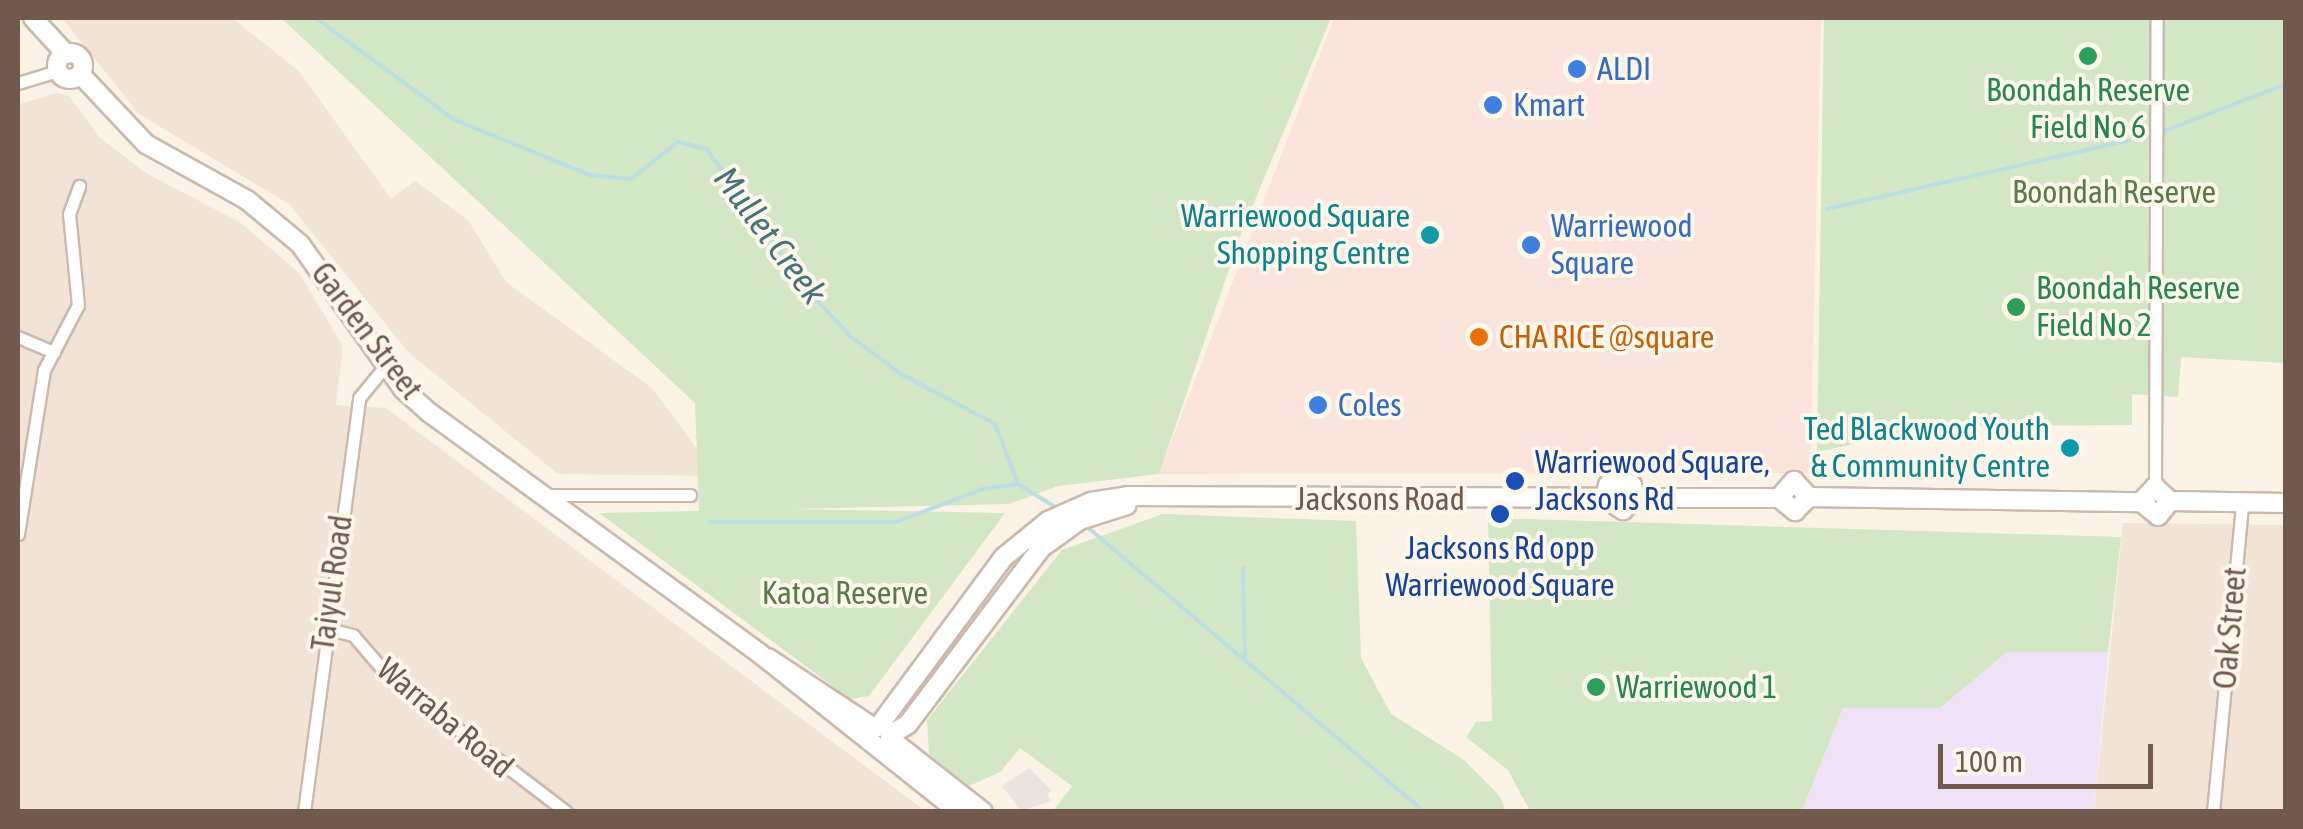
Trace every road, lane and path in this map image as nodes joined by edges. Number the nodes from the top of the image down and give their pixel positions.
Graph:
1 (33, 18) edge
2 (2157, 18) edge
3 (62, 63) junction
4 (18, 83) edge
5 (79, 186) dead end
6 (18, 337) edge
7 (54, 352) junction
8 (386, 365) junction
9 (2154, 487) junction
10 (690, 494) dead end
11 (540, 495) junction
12 (2170, 501) junction
13 (2141, 502) junction
14 (2242, 504) junction
15 (2286, 504) edge
16 (1055, 526) junction
17 (18, 534) edge
18 (326, 628) junction
19 (884, 738) junction
20 (304, 812) edge
21 (566, 812) edge
22 (959, 812) edge
23 (983, 812) edge
24 (2213, 812) edge

1 - 3 street
2 - 9 street
3 - 4 street
3 - 8 street, Garden Street
5 - 7 street
6 - 7 street
7 - 17 street
8 - 11 street, Garden Street
8 - 18 street, Taiyul Road
9 - 12 street
9 - 13 street
10 - 11 street
11 - 19 street, Garden Street
12 - 13 street
12 - 14 street
13 - 16 street, Jacksons Road
14 - 15 street
14 - 24 street, Oak Street
16 - 19 street, Jacksons Road
16 - 19 street, Jacksons Road
18 - 20 street, Taiyul Road
18 - 21 street, Warraba Road
19 - 22 street, Garden Street
19 - 23 street, Garden Street

